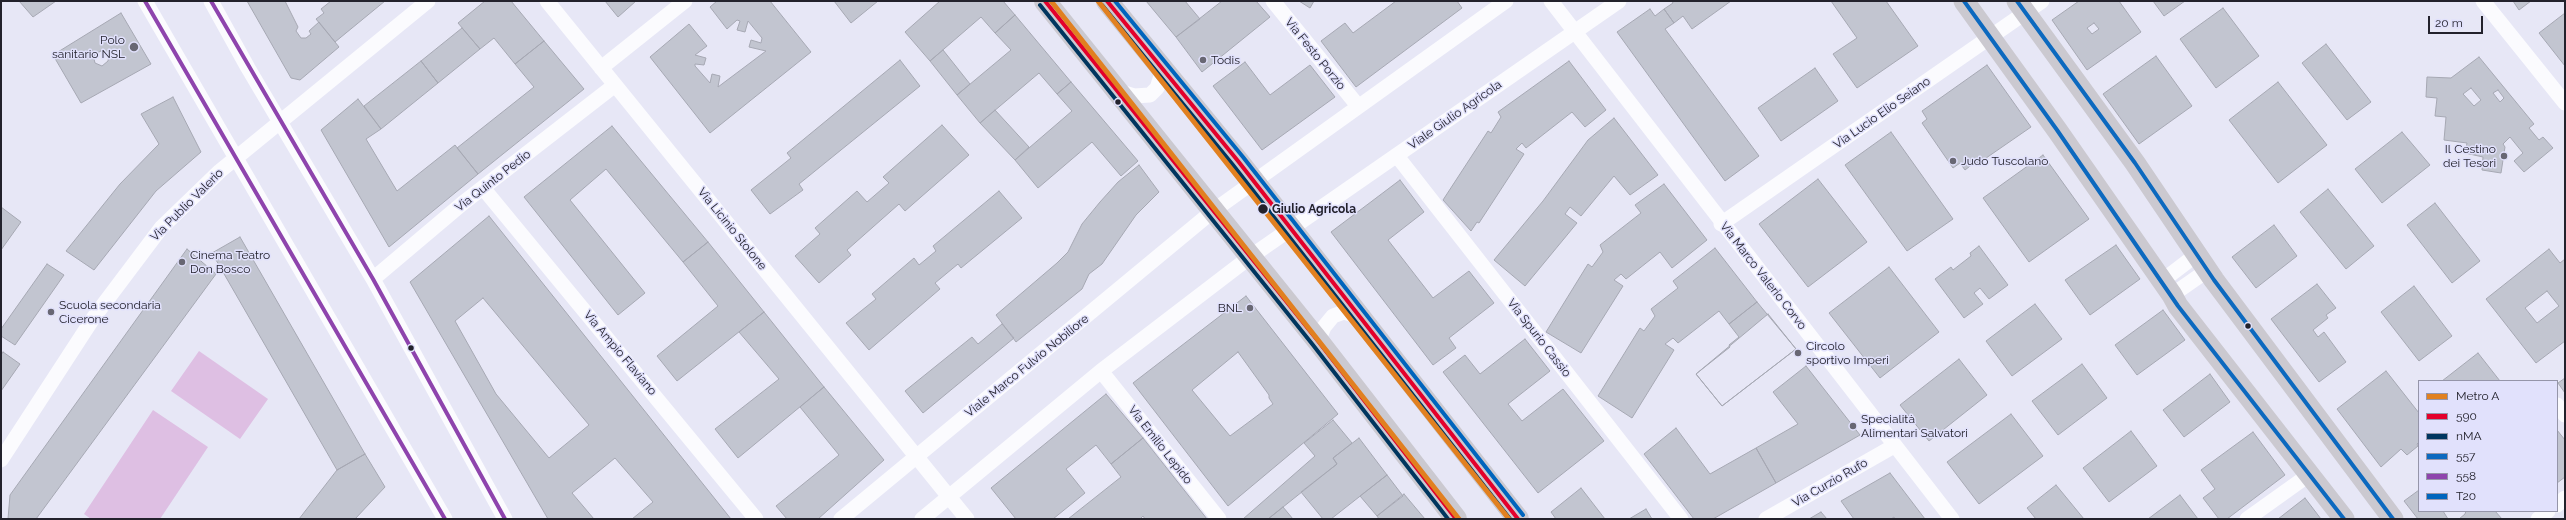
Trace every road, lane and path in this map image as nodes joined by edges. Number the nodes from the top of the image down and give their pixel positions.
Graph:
1 (146, 1) edge
2 (211, 1) edge
3 (428, 1) edge
4 (547, 1) edge
5 (685, 1) edge
6 (1045, 1) edge
7 (1107, 1) edge
8 (1273, 1) edge
9 (1506, 1) edge
10 (1551, 1) edge
11 (1619, 1) edge
12 (1964, 1) edge
13 (2483, 1) edge
14 (2028, 5) edge
15 (1574, 32) junction
16 (1990, 38) junction
17 (601, 68) junction
18 (1163, 70) junction
19 (615, 85) junction
20 (1118, 91) junction
21 (2565, 103) edge
22 (1358, 106) junction
23 (280, 122) junction
24 (1397, 156) junction
25 (236, 158) junction
26 (1254, 181) junction
27 (483, 188) junction
28 (1213, 211) junction
29 (1721, 224) junction
30 (1290, 229) junction
31 (1250, 257) junction
32 (2202, 263) junction
33 (373, 280) junction
34 (2167, 288) junction
35 (1357, 316) junction
36 (1318, 341) junction
37 (1102, 370) junction
38 (2558, 406) edge
39 (2565, 415) edge
40 (1894, 446) junction
41 (916, 457) junction
42 (1, 460) edge
43 (2310, 474) junction
44 (949, 498) junction
45 (2547, 512) edge
46 (445, 519) edge
47 (506, 519) edge
48 (756, 519) edge
49 (841, 519) edge
50 (922, 519) edge
51 (967, 519) edge
52 (1218, 519) edge
53 (1456, 519) edge
54 (1518, 519) edge
55 (1681, 519) edge
56 (1766, 519) edge
57 (1952, 519) edge
58 (2248, 519) edge
59 (2344, 519) edge
60 (2393, 519) edge
61 (2538, 519) edge

1 - 25 street
2 - 23 street
3 - 23 street, Via Publio Valerio
4 - 17 street, Via Licinio Stolone
5 - 17 street
6 - 20 main road
7 - 18 main road
8 - 22 street, Via Festo Porzio
9 - 22 street
10 - 15 street, Via Marco Valerio Corvo
11 - 15 street, Viale Giulio Agricola
12 - 16 street
13 - 21 street
14 - 16 street, Via Lucio Elio Seiano
14 - 32 street
15 - 24 street, Viale Giulio Agricola
15 - 29 street, Via Marco Valerio Corvo
16 - 29 street, Via Lucio Elio Seiano
16 - 34 street
17 - 19 street, Via Licinio Stolone
18 - 20 street
18 - 26 main road
19 - 27 street, Via Quinto Pedio
19 - 41 street, Via Licinio Stolone
20 - 28 main road
22 - 26 street
23 - 25 street, Via Publio Valerio
23 - 33 street
24 - 30 street, Viale Giulio Agricola
24 - 55 street, Via Spurio Cassio
25 - 42 street, Via Publio Valerio
25 - 46 street
26 - 28 street, Viale Marco Fulvio Nobiliore
26 - 30 main road
27 - 33 street, Via Quinto Pedio
27 - 48 street, Via Ampio Flaviano
28 - 31 main road
28 - 41 street, Viale Marco Fulvio Nobiliore
29 - 40 street, Via Marco Valerio Corvo
30 - 31 street, Viale Giulio Agricola
30 - 35 main road
31 - 36 main road
31 - 37 street
32 - 34 street
32 - 60 street
33 - 47 street
34 - 43 street
35 - 36 street
35 - 54 main road
36 - 53 main road
37 - 44 street
37 - 52 street, Via Emilio Lepido
38 - 39 street
40 - 56 street, Via Curzio Rufo
40 - 57 street, Via Marco Valerio Corvo
41 - 44 street, Via Licinio Stolone
41 - 49 street, Viale Marco Fulvio Nobiliore
43 - 58 street
43 - 59 street
44 - 50 street
44 - 51 street, Via Licinio Stolone
45 - 61 street

